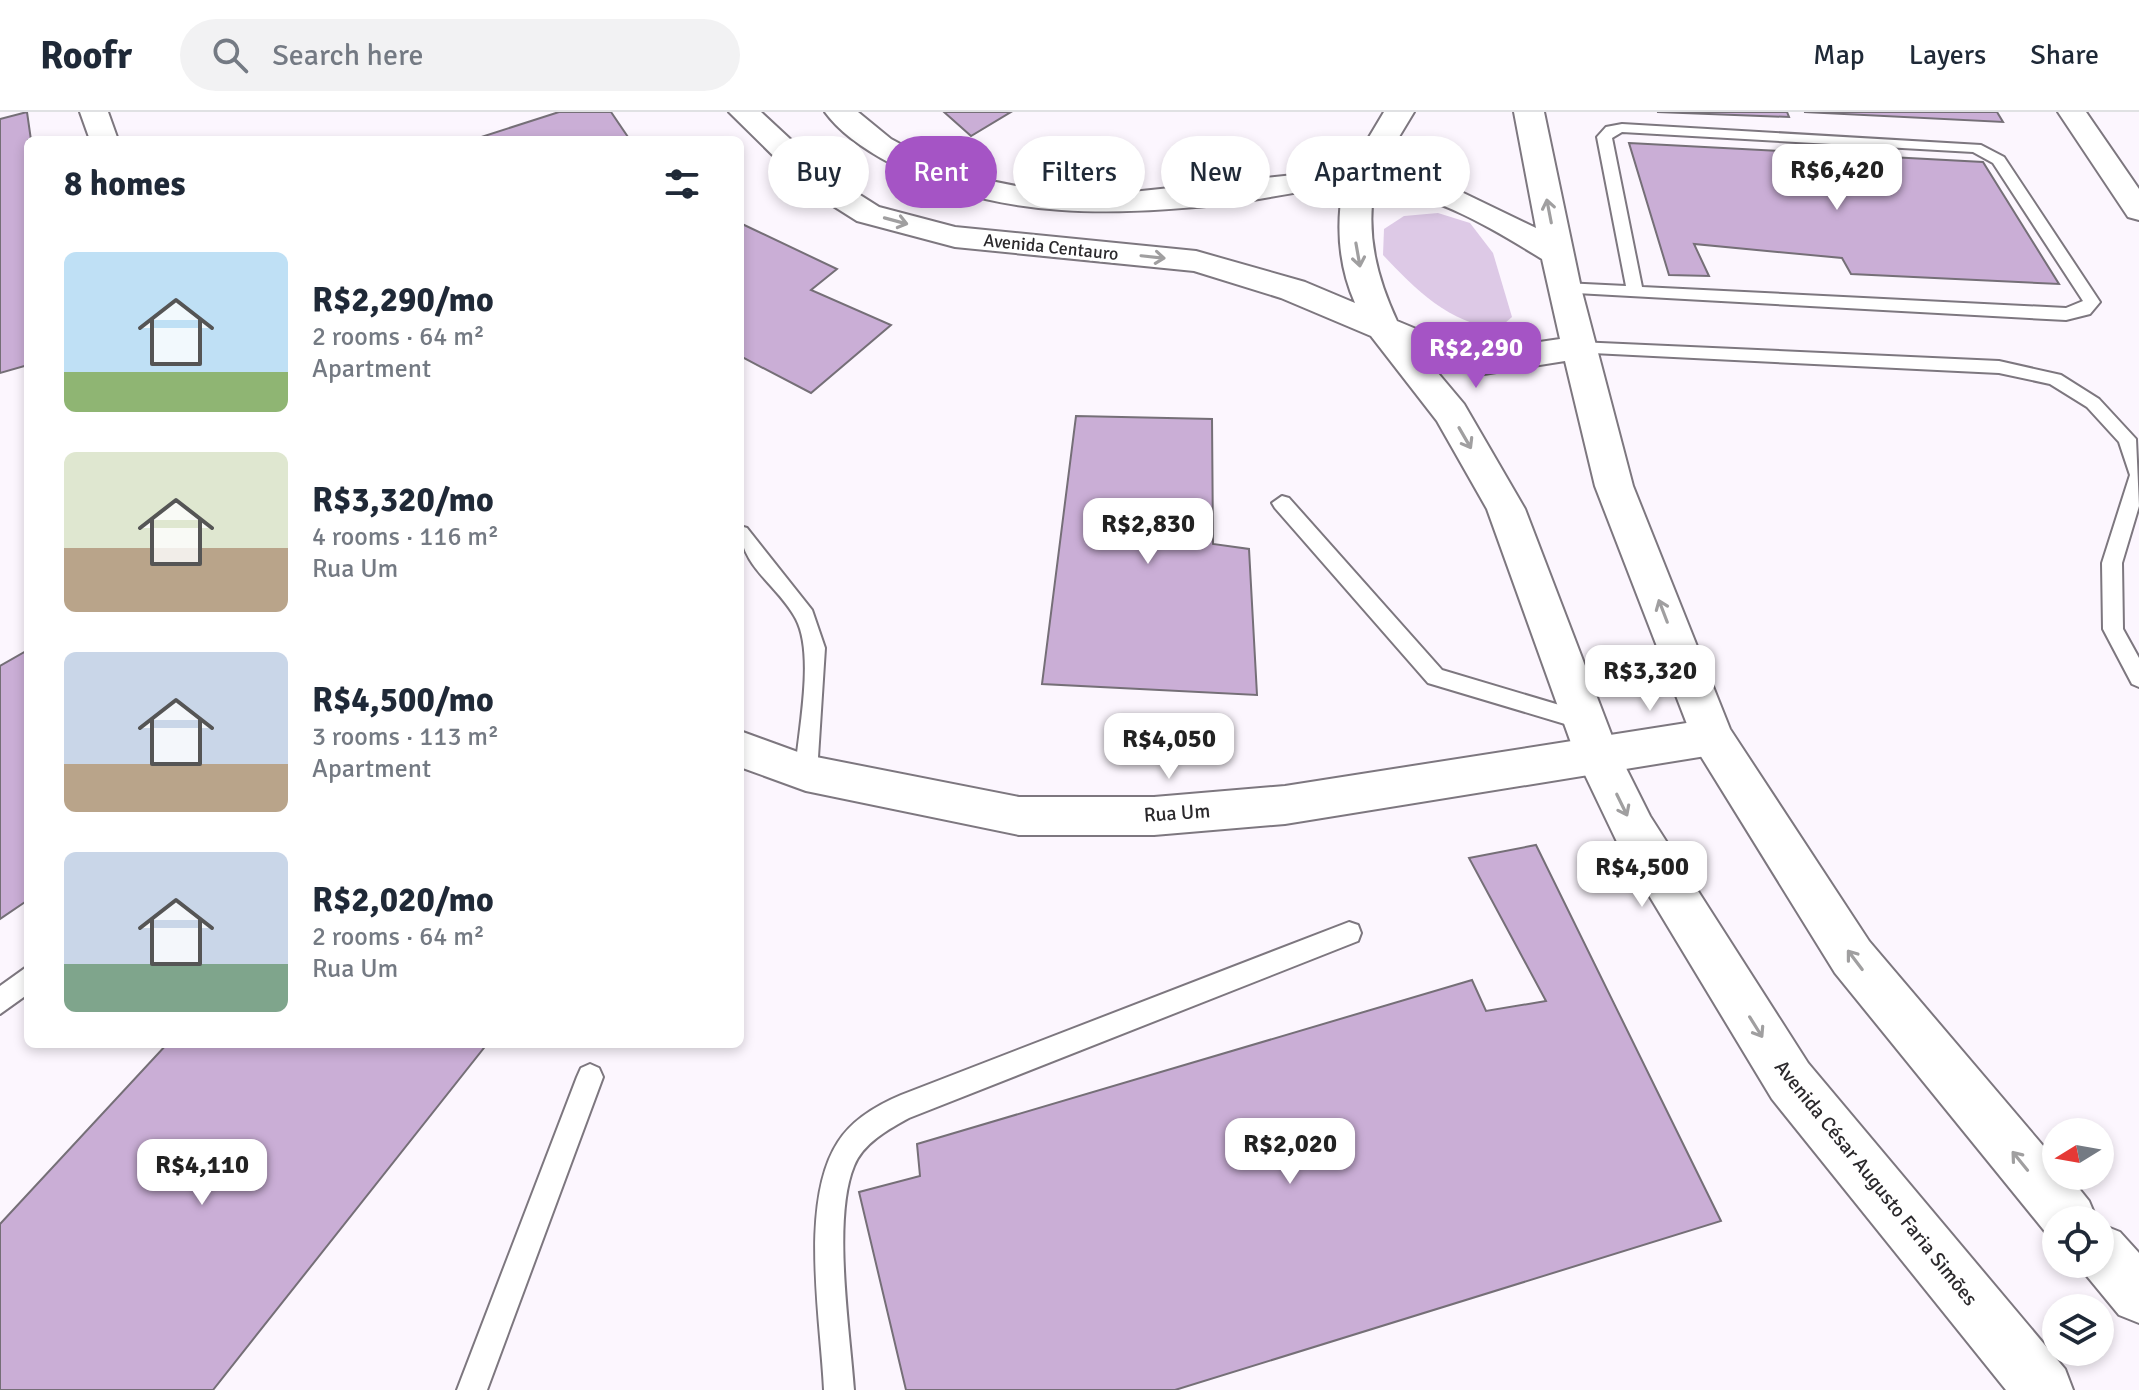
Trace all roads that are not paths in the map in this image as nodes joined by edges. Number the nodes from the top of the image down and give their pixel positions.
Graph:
1 (744, 112) edge
2 (840, 112) edge
3 (1399, 112) edge
4 (1529, 112) edge
5 (2072, 112) edge
6 (1385, 136) edge
7 (1286, 186) edge
8 (1355, 208) edge
9 (1470, 208) edge
10 (2139, 211) edge
11 (1561, 271) junction
12 (1635, 291) junction
13 (1385, 331) junction
14 (1578, 348) junction
15 (1282, 503) dead end
16 (744, 538) edge
17 (2139, 678) edge
18 (1591, 737) junction
19 (1712, 737) junction
20 (744, 750) edge
21 (806, 773) junction
22 (1349, 933) dead end
23 (24, 981) edge
24 (0, 1002) edge
25 (590, 1077) dead end
26 (2058, 1206) edge
27 (2114, 1267) edge
28 (2139, 1295) edge
29 (2005, 1343) junction
30 (472, 1390) edge
31 (839, 1390) edge
32 (2005, 1390) edge
33 (2044, 1390) edge

1 -> 13 street, Avenida Centauro
2 - 7 street
3 - 6 street, Avenida César Augusto Faria Simões
11 -> 4 street
5 - 10 street
8 -> 13 street, Avenida César Augusto Faria Simões
9 - 11 street
11 - 12 lane
11 - 14 street
12 - 12 lane
13 - 14 street, Avenida Centauro
13 -> 18 street, Avenida César Augusto Faria Simões
14 - 17 lane
19 -> 14 street
15 - 18 lane
16 - 21 lane
18 - 19 street, Rua Um
18 - 21 street, Rua Um
18 -> 29 street, Avenida César Augusto Faria Simões
26 -> 19 street
20 - 21 street, Rua Um
22 - 31 lane
23 - 24 lane
25 - 30 lane
27 - 28 street
29 - 32 lane
29 - 33 street, Avenida César Augusto Faria Simões

